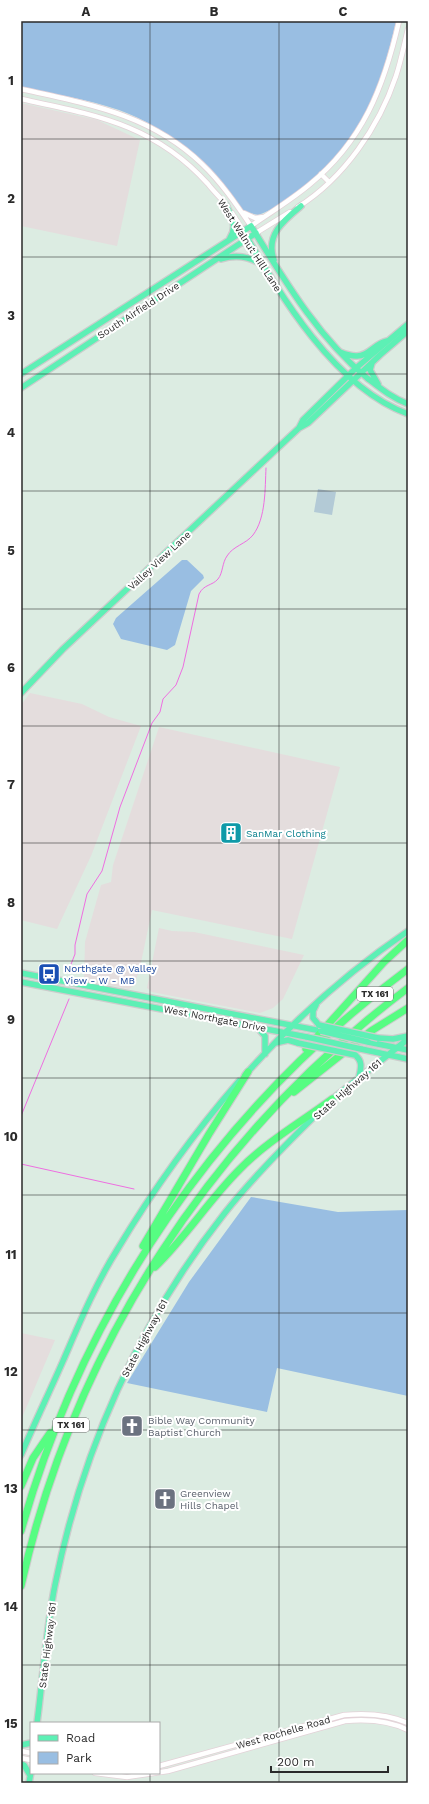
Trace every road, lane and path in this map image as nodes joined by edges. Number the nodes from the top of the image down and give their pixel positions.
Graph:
1 (399, 21) edge
2 (408, 29) edge
3 (21, 89) edge
4 (21, 99) edge
5 (135, 120) junction
6 (132, 128) junction
7 (321, 174) junction
8 (329, 182) junction
9 (226, 205) junction
10 (301, 206) junction
11 (242, 212) junction
12 (264, 217) junction
13 (251, 226) junction
14 (243, 231) junction
15 (256, 233) junction
16 (230, 238) junction
17 (248, 239) junction
18 (213, 262) junction
19 (266, 268) junction
20 (277, 269) junction
21 (408, 324) edge
22 (408, 331) edge
23 (387, 341) junction
24 (340, 352) junction
25 (372, 363) junction
26 (356, 368) junction
27 (361, 373) junction
28 (21, 374) edge
29 (349, 375) junction
30 (354, 380) junction
31 (21, 388) edge
32 (343, 390) junction
33 (365, 390) junction
34 (385, 392) junction
35 (408, 404) edge
36 (408, 414) edge
37 (299, 428) junction
38 (21, 693) edge
39 (408, 931) edge
40 (408, 940) edge
41 (408, 969) edge
42 (21, 973) edge
43 (21, 982) edge
44 (408, 988) edge
45 (318, 1003) junction
46 (408, 1008) edge
47 (292, 1025) junction
48 (256, 1027) junction
49 (285, 1032) junction
50 (408, 1038) edge
51 (274, 1044) junction
52 (397, 1048) junction
53 (408, 1050) edge
54 (265, 1054) junction
55 (388, 1054) junction
56 (408, 1059) edge
57 (248, 1072) junction
58 (286, 1074) junction
59 (359, 1078) junction
60 (332, 1099) junction
61 (277, 1105) junction
62 (147, 1274) junction
63 (130, 1275) junction
64 (57, 1423) junction
65 (21, 1455) edge
66 (21, 1486) edge
67 (21, 1531) edge
68 (21, 1586) edge
69 (37, 1722) edge
70 (408, 1723) edge
71 (408, 1730) edge
72 (21, 1764) edge
73 (160, 1766) edge
74 (30, 1772) edge
75 (160, 1773) edge
76 (103, 1774) edge
77 (152, 1774) edge
78 (29, 1783) edge

1 - 7 street
2 - 8 street
3 - 5 street, West Walnut Hill Lane
4 - 6 street, West Walnut Hill Lane
5 - 6 street
5 - 11 street, West Walnut Hill Lane
6 - 9 street, West Walnut Hill Lane
7 - 8 street
7 - 12 street
8 - 10 street
9 - 14 street, West Walnut Hill Lane
9 - 16 main road
10 - 15 street
10 - 20 main road
11 - 12 street
11 - 13 street, West Walnut Hill Lane
12 - 13 street
13 - 14 main road, South Airfield Drive
13 - 15 main road, West Walnut Hill Lane
14 - 16 main road, South Airfield Drive
14 - 17 main road, West Walnut Hill Lane
15 - 17 main road, South Airfield Drive
15 - 20 main road, West Walnut Hill Lane
16 - 28 main road, South Airfield Drive
17 - 18 main road, South Airfield Drive
17 - 19 main road, West Walnut Hill Lane
18 - 19 main road
18 - 31 main road, South Airfield Drive
19 - 29 main road, West Walnut Hill Lane
20 - 24 main road, West Walnut Hill Lane
21 - 23 main road, Valley View Lane
22 - 25 main road, Valley View Lane
23 - 24 main road
23 - 26 main road, Valley View Lane
24 - 26 main road, West Walnut Hill Lane
25 - 27 main road, Valley View Lane
25 - 34 main road
26 - 27 main road, West Walnut Hill Lane
26 - 29 main road, Valley View Lane
27 - 30 main road, Valley View Lane
27 - 34 main road, West Walnut Hill Lane
29 - 30 main road, West Walnut Hill Lane
29 - 37 main road, Valley View Lane
30 - 32 main road, Valley View Lane
30 - 33 main road, West Walnut Hill Lane
32 - 33 main road
32 - 37 main road, Valley View Lane
33 - 36 main road, West Walnut Hill Lane
34 - 35 main road, West Walnut Hill Lane
37 - 38 main road, Valley View Lane
39 - 45 main road
40 - 58 highway
41 - 58 highway, TX 161
42 - 47 main road, West Northgate Drive
43 - 48 main road, West Northgate Drive
44 - 61 highway, TX 161
45 - 47 main road
45 - 50 main road, bridge
46 - 61 highway
47 - 49 main road
47 - 52 main road, West Northgate Drive, bridge
48 - 49 main road, West Northgate Drive
48 - 54 main road
49 - 51 main road
49 - 55 main road, West Northgate Drive, bridge
50 - 52 main road, State Highway 161
51 - 54 main road
51 - 59 main road, bridge
52 - 53 main road, West Northgate Drive
52 - 55 main road, State Highway 161
54 - 57 main road
55 - 56 main road, West Northgate Drive
55 - 59 main road, State Highway 161
57 - 63 highway
57 - 65 main road
58 - 63 highway, TX 161
59 - 60 main road, State Highway 161
60 - 62 highway
60 - 69 main road, State Highway 161
61 - 62 highway, TX 161
62 - 68 highway, TX 161
63 - 64 highway, TX 161
64 - 66 highway
64 - 67 highway, TX 161
70 - 73 street, West Rochelle Road
71 - 75 street, West Rochelle Road
72 - 74 main road
74 - 78 main road
76 - 77 street, West Rochelle Road

